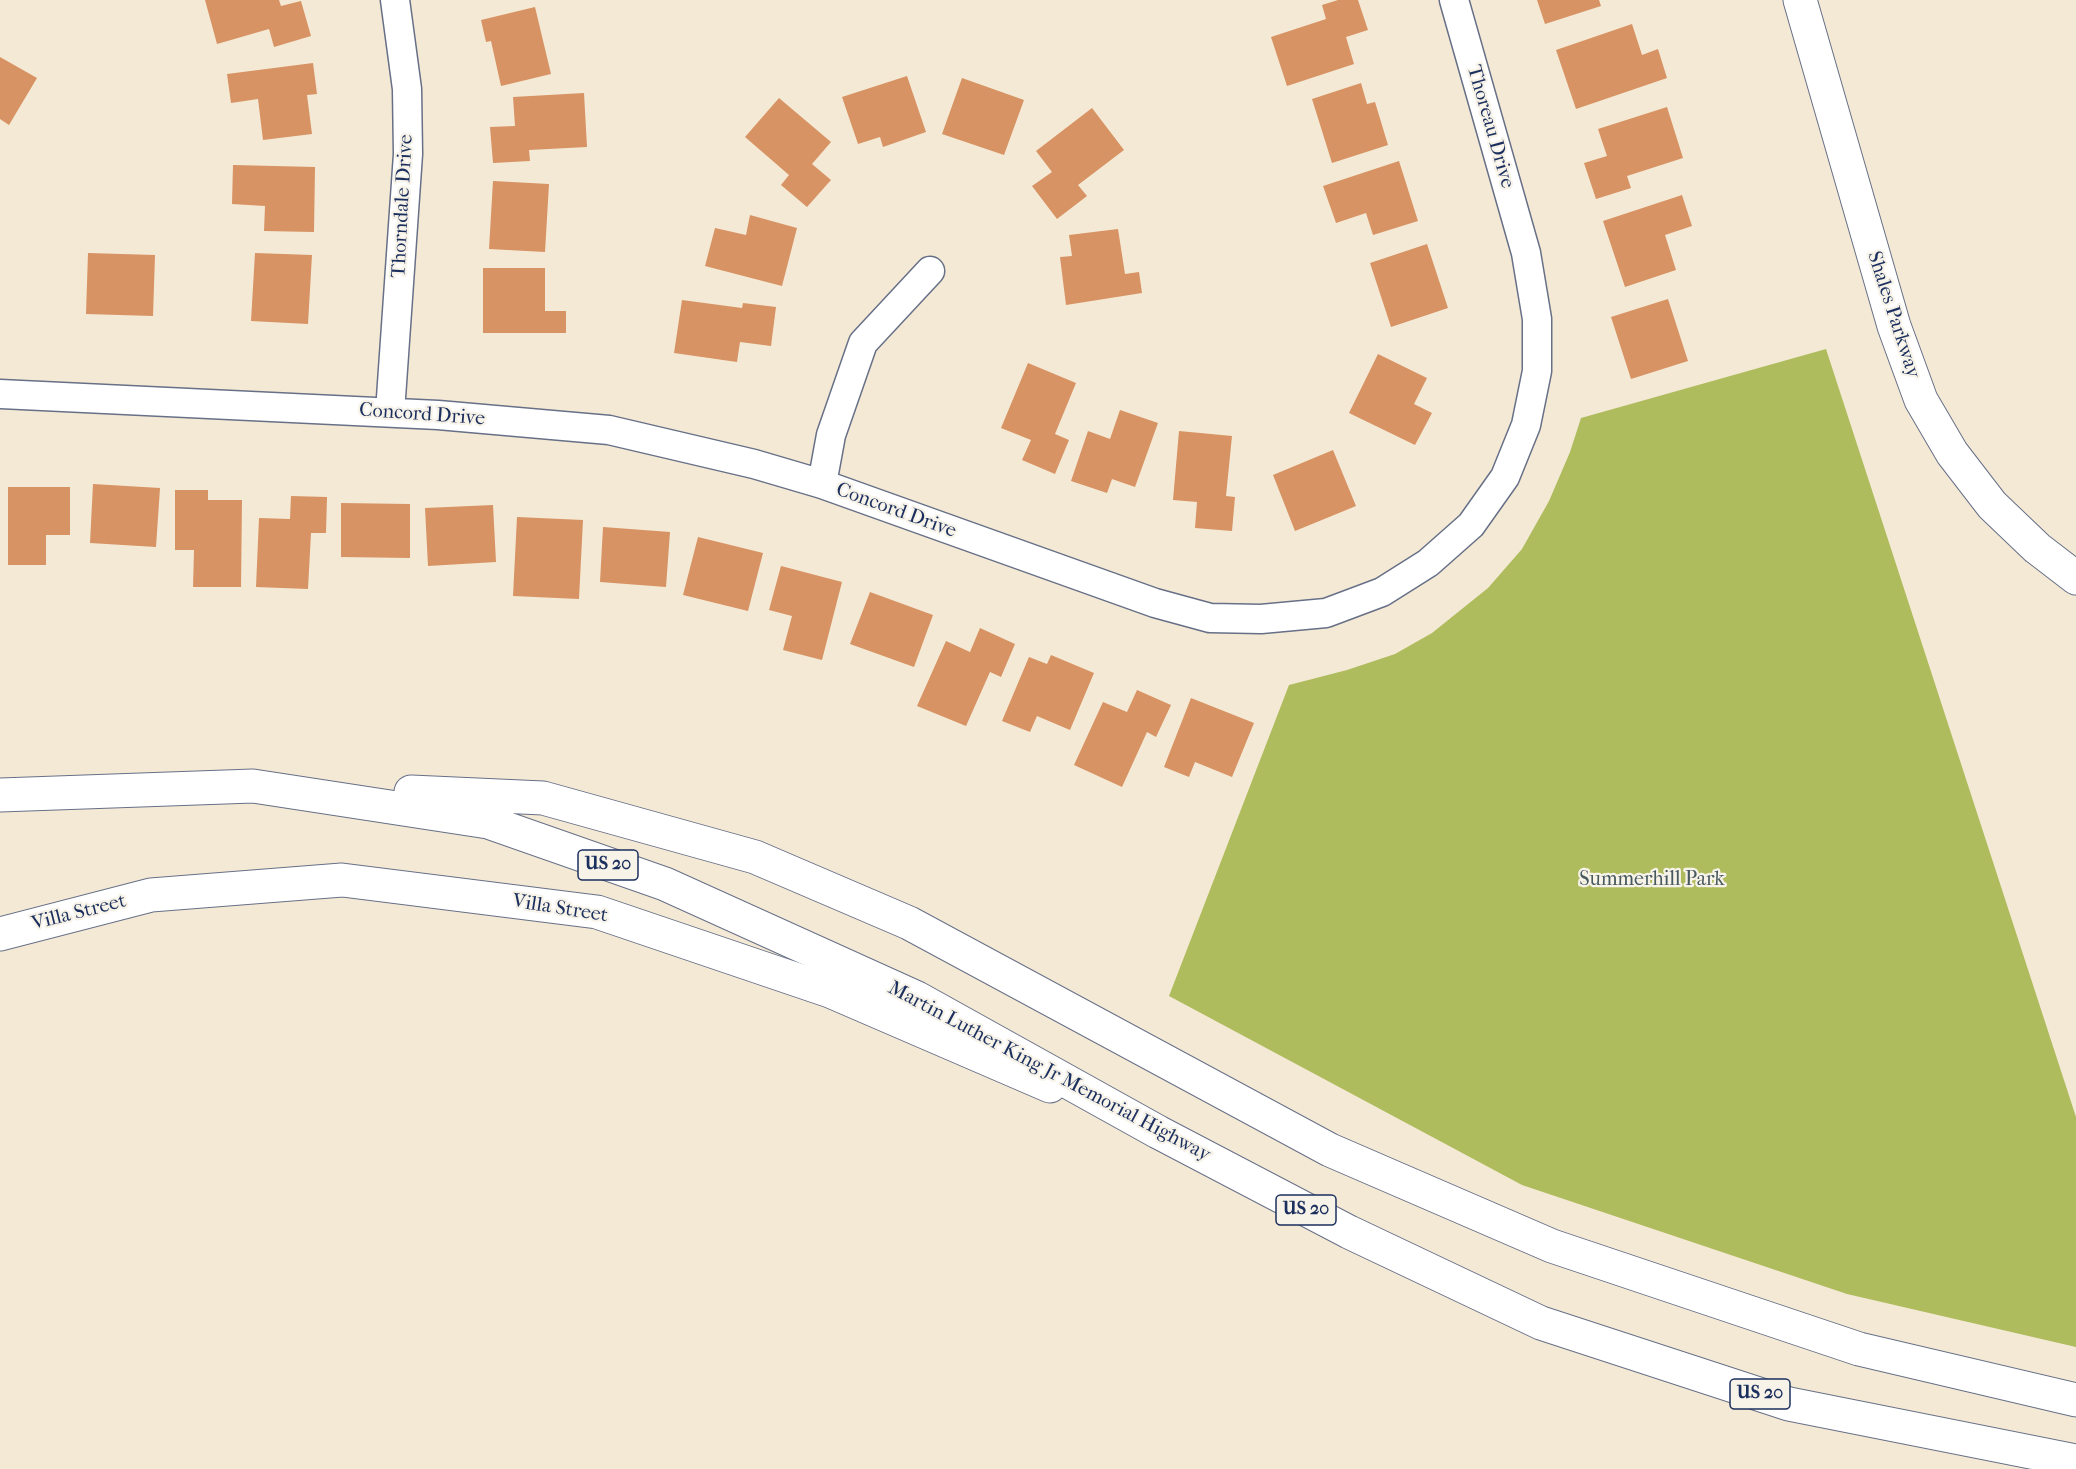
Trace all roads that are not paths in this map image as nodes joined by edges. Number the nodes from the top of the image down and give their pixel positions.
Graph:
1 (395, 0) edge
2 (1454, 0) edge
3 (1800, 0) edge
4 (1526, 253) joint
5 (930, 271) dead end
6 (0, 394) edge
7 (390, 412) junction
8 (822, 484) junction
9 (2076, 578) edge
10 (253, 786) junction
11 (0, 795) edge
12 (0, 934) edge
13 (1158, 1132) junction
14 (2076, 1400) edge
15 (2076, 1461) edge

1 - 7 street, Thorndale Drive
2 - 4 street, Thoreau Drive
3 - 9 main road, Shales Parkway
4 - 8 street, Concord Drive
5 - 8 street
6 - 7 street, Concord Drive
7 - 8 street, Concord Drive
10 - 11 main road, Martin Luther King Jr Memorial Highway / US 20
10 - 13 main road, Martin Luther King Jr Memorial Highway / US 20
10 - 14 main road
12 - 13 main road, Villa Street
13 - 15 main road, Martin Luther King Jr Memorial Highway / US 20

